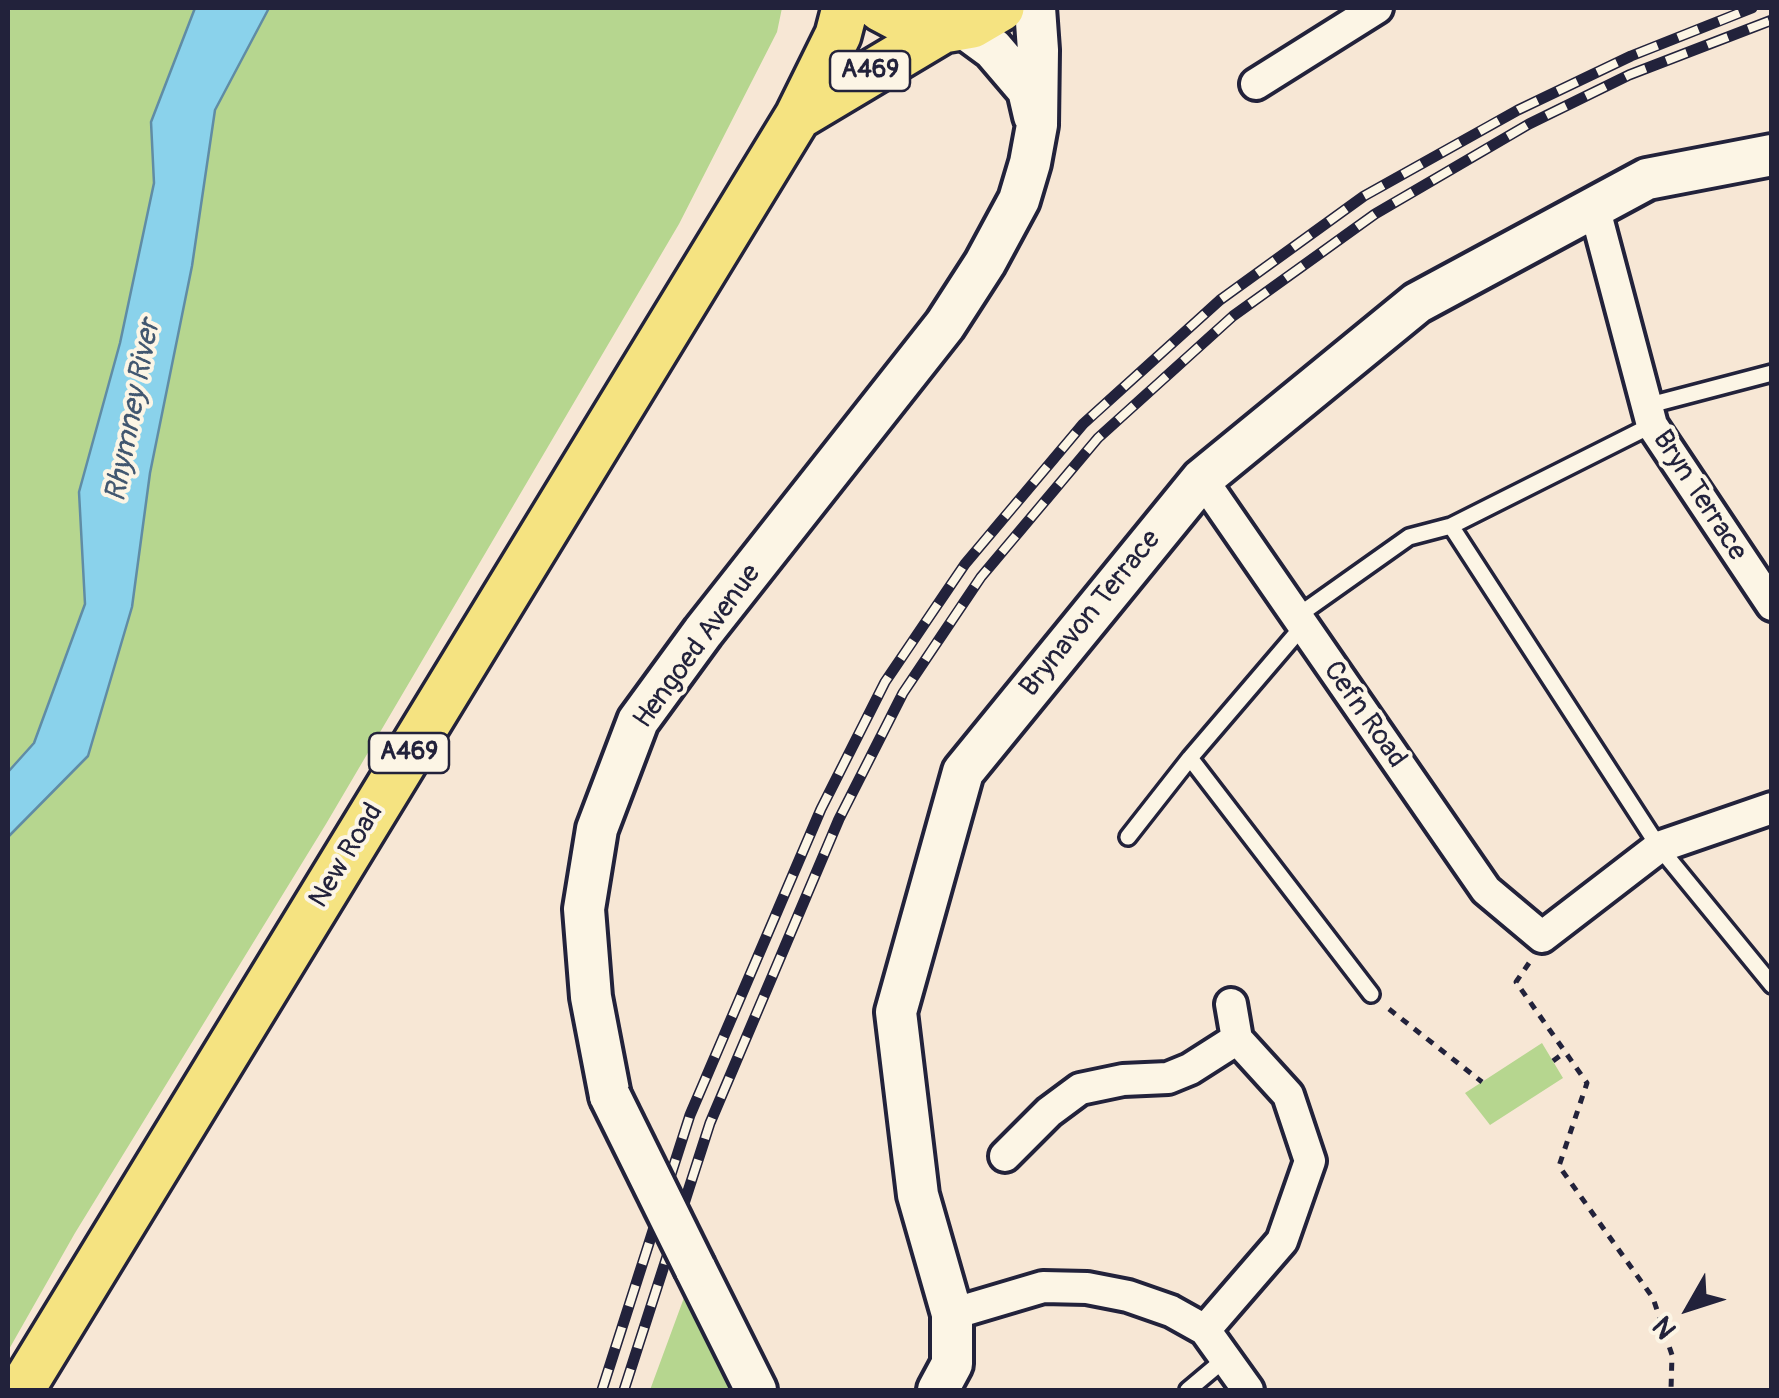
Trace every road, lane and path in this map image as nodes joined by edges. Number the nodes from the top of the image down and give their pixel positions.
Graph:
1 (845, 8) edge
2 (880, 8) edge
3 (1035, 8) edge
4 (1377, 8) edge
5 (969, 21) edge
6 (1256, 84) dead end
7 (798, 116) junction
8 (1036, 125) junction
9 (1772, 155) edge
10 (1594, 206) junction
11 (1772, 372) edge
12 (1649, 416) junction
13 (1202, 478) junction
14 (1452, 526) junction
15 (1771, 603) edge
16 (1299, 622) junction
17 (1190, 758) junction
18 (1772, 808) edge
19 (1128, 837) dead end
20 (1659, 847) junction
21 (1542, 937) junction
22 (1772, 985) edge
23 (1371, 994) joint
24 (1231, 1004) dead end
25 (1237, 1039) junction
26 (1565, 1052) junction
27 (1553, 1061) dead end
28 (1482, 1082) dead end
29 (1005, 1156) dead end
30 (952, 1314) junction
31 (1205, 1330) junction
32 (1226, 1358) junction
33 (21, 1390) edge
34 (756, 1390) edge
35 (938, 1390) edge
36 (1188, 1390) edge
37 (1248, 1390) edge
38 (1671, 1390) edge

1 - 7 main road, New Road / A469
2 - 5 main road
3 - 8 street, Hengoed Avenue
4 - 6 street
5 - 7 main road, New Road / A469
5 - 8 street
7 - 33 main road, New Road / A469
8 - 34 street, Hengoed Avenue, bridge
9 - 10 street, Brynavon Terrace
10 - 12 street, Bryn Terrace
10 - 13 street, Brynavon Terrace
11 - 12 lane
12 - 14 lane
12 - 15 street, Bryn Terrace
13 - 16 street, Cefn Road
13 - 30 street, Brynavon Terrace
14 - 16 lane
14 - 20 lane
16 - 17 lane
16 - 21 street, Cefn Road
17 - 19 lane
17 - 23 lane
18 - 20 street
20 - 21 street
20 - 22 lane
21 - 26 path
23 - 28 path
24 - 25 street
25 - 29 street
25 - 31 street
26 - 27 path
26 - 38 path
30 - 31 street
30 - 35 street, Brynavon Terrace
31 - 32 street
32 - 36 lane
32 - 37 street

